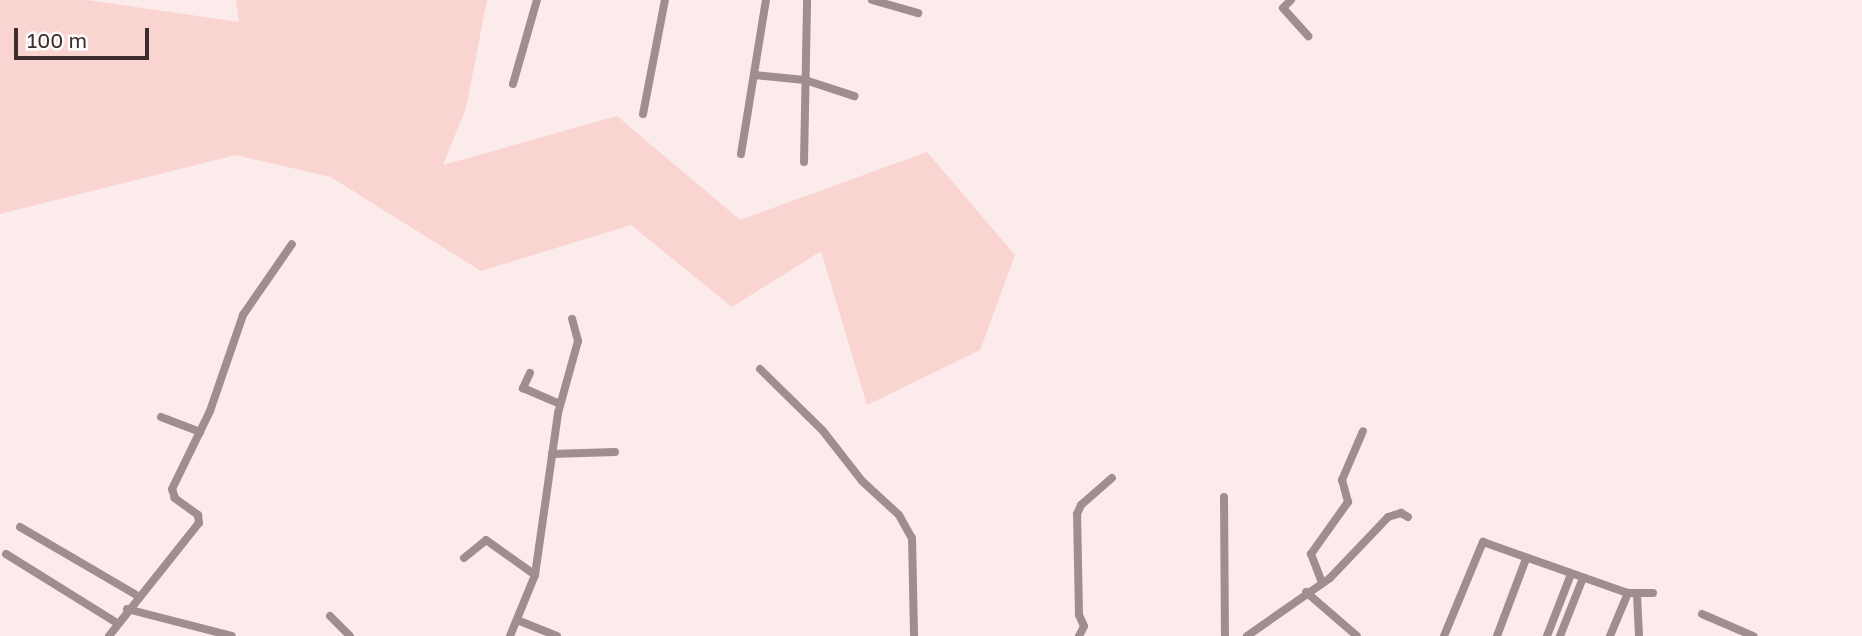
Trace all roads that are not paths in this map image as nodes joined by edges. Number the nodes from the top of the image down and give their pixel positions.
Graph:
1 (537, 0) edge
2 (665, 0) edge
3 (766, 0) edge
4 (807, 0) edge
5 (872, 0) edge
6 (1291, 0) edge
7 (918, 13) dead end
8 (1308, 36) dead end
9 (755, 75) junction
10 (805, 80) junction
11 (513, 84) dead end
12 (854, 96) dead end
13 (643, 114) dead end
14 (741, 154) dead end
15 (804, 162) dead end
16 (292, 244) dead end
17 (572, 319) dead end
18 (760, 369) dead end
19 (530, 373) dead end
20 (560, 404) junction
21 (160, 416) dead end
22 (1363, 431) dead end
23 (200, 432) junction
24 (615, 452) dead end
25 (552, 454) junction
26 (1112, 478) dead end
27 (1224, 497) dead end
28 (1408, 517) dead end
29 (20, 527) dead end
30 (6, 554) dead end
31 (464, 558) dead end
32 (1526, 559) junction
33 (1571, 574) junction
34 (535, 575) junction
35 (1583, 578) junction
36 (1321, 580) junction
37 (1306, 592) junction
38 (1632, 593) junction
39 (1653, 593) dead end
40 (138, 596) junction
41 (127, 610) junction
42 (1702, 614) dead end
43 (330, 617) dead end
44 (517, 620) junction
45 (117, 623) junction
46 (109, 636) edge
47 (232, 636) edge
48 (350, 636) edge
49 (510, 636) edge
50 (558, 636) edge
51 (915, 636) edge
52 (1079, 636) edge
53 (1225, 636) edge
54 (1247, 636) edge
55 (1357, 636) edge
56 (1444, 636) edge
57 (1497, 636) edge
58 (1547, 636) edge
59 (1560, 636) edge
60 (1610, 636) edge
61 (1639, 636) edge
62 (1753, 636) edge

1 - 11 street
2 - 13 street
3 - 9 street
4 - 10 street
5 - 7 street
6 - 8 street
9 - 10 street
9 - 14 street
10 - 12 street
10 - 15 street
16 - 23 street
17 - 20 street
18 - 51 street
19 - 20 street
20 - 25 street
21 - 23 street
22 - 36 street
23 - 40 street
24 - 25 street
25 - 34 street
26 - 52 street
27 - 53 street
28 - 36 street
29 - 40 street
30 - 45 street
31 - 34 street
32 - 33 street
32 - 56 street
32 - 57 street
33 - 35 street
33 - 58 street
34 - 44 street
35 - 38 street
35 - 59 street
36 - 37 street
37 - 54 street
37 - 55 street
38 - 39 street
38 - 60 street
38 - 61 street
40 - 41 street
41 - 45 street
41 - 47 street
42 - 62 street
43 - 48 street
44 - 49 street
44 - 50 street
45 - 46 street

